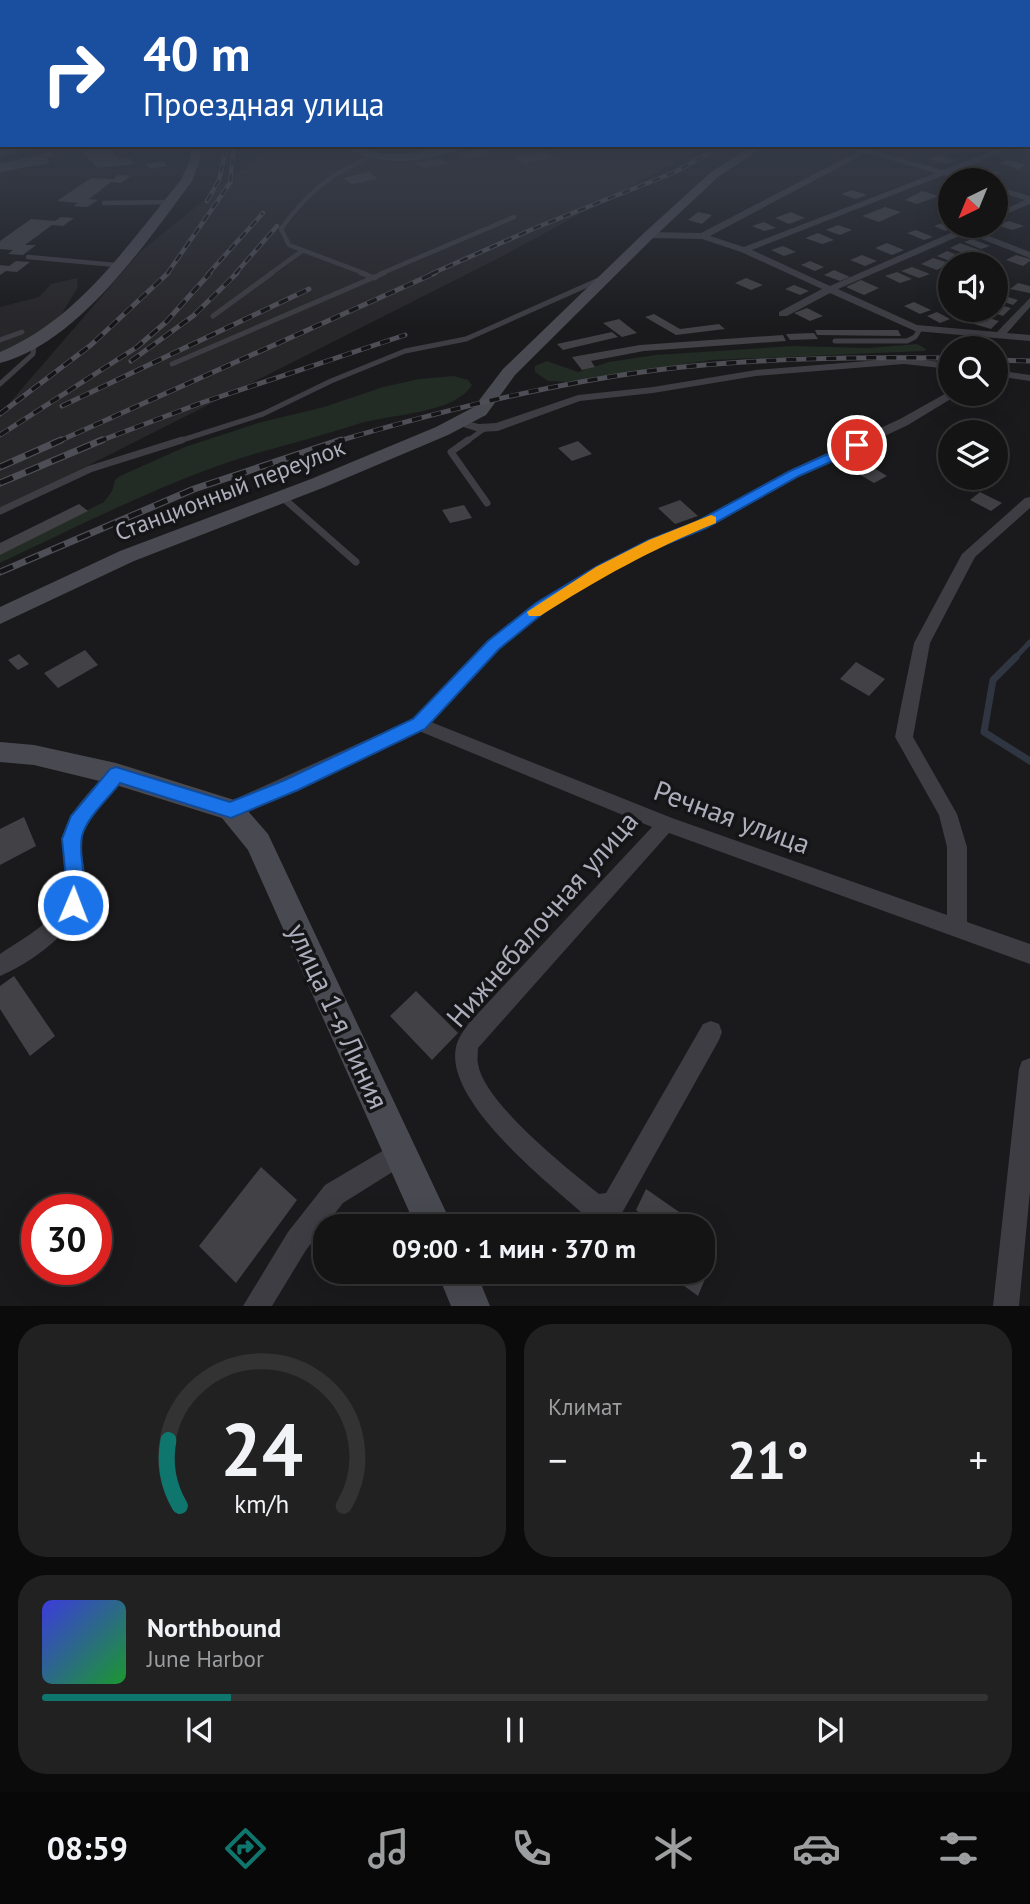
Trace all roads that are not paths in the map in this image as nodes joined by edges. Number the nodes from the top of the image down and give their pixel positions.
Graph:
1 (166, 206) edge
2 (299, 206) edge
3 (680, 206) edge
4 (760, 206) edge
5 (855, 206) edge
6 (514, 217) dead end
7 (649, 234) junction
8 (703, 236) junction
9 (947, 238) edge
10 (992, 238) edge
11 (744, 250) junction
12 (302, 251) junction
13 (1030, 255) edge
14 (28, 257) dead end
15 (116, 265) junction
16 (606, 277) junction
17 (375, 278) junction
18 (828, 290) junction
19 (1030, 301) edge
20 (783, 314) dead end
21 (213, 316) dead end
22 (920, 329) junction
23 (22, 332) dead end
24 (999, 336) joint
25 (1008, 337) edge
26 (1030, 338) edge
27 (0, 340) edge
28 (835, 341) dead end
29 (34, 345) junction
30 (8, 356) edge
31 (172, 364) dead end
32 (938, 364) edge
33 (1008, 375) edge
34 (1030, 378) edge
35 (0, 384) edge
36 (938, 403) edge
37 (482, 420) junction
38 (282, 497) junction
39 (1030, 501) edge
40 (487, 503) dead end
41 (0, 511) edge
42 (356, 562) dead end
43 (0, 616) edge
44 (419, 724) junction
45 (0, 752) edge
46 (116, 775) junction
47 (231, 810) junction
48 (666, 824) junction
49 (957, 928) junction
50 (1030, 954) edge
51 (0, 966) edge
52 (711, 1032) dead end
53 (1030, 1069) edge
54 (401, 1152) junction
55 (429, 1214) edge
56 (461, 1284) edge
57 (256, 1306) edge
58 (471, 1306) edge
59 (1006, 1306) edge

1 - 15 main road
2 - 12 lane
3 - 7 main road
4 - 8 street
5 - 11 street
6 - 17 lane
7 - 8 street
7 - 16 main road
8 - 11 street
9 - 18 street
10 - 13 street
11 - 18 street
12 - 17 lane
12 - 21 lane
14 - 15 lane
15 - 29 main road
16 - 37 main road
16 - 41 lane
17 - 31 lane
18 - 20 street
18 - 22 street
19 - 24 street
22 - 24 street
22 - 28 lane
23 - 27 lane
25 - 26 street
29 - 30 main road
29 - 35 lane
32 - 37 street
33 - 34 street
36 - 44 street
37 - 38 main road, Станционный переулок
37 - 40 lane
38 - 42 lane
38 - 43 main road, Станционный переулок
39 - 49 street
44 - 47 street
44 - 48 street, Речная улица
45 - 46 main road
46 - 47 main road
46 - 51 street
47 - 54 main road, улица 1-я Линия
48 - 49 street, Речная улица
48 - 52 street, Нижнебалочная улица
49 - 50 street, Речная улица
53 - 59 street
54 - 55 main road, улица 1-я Линия
54 - 57 street
56 - 58 main road

